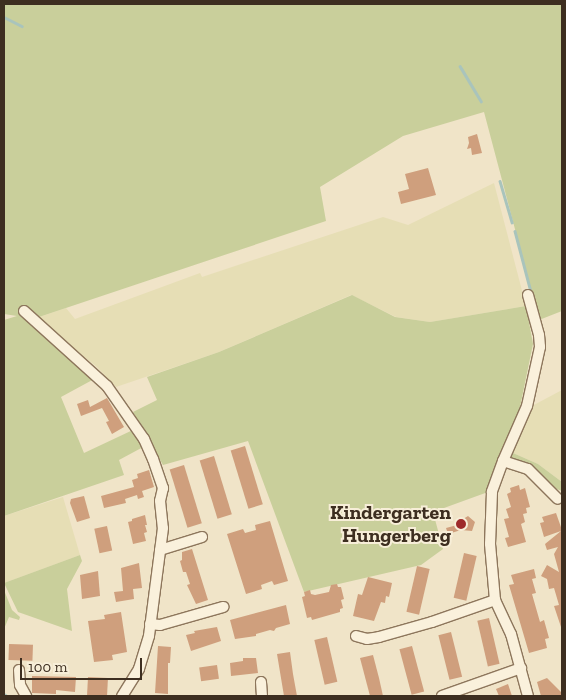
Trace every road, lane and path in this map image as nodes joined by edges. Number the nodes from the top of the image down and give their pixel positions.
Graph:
1 (528, 295) dead end
2 (24, 311) dead end
3 (503, 461) junction
4 (558, 499) dead end
5 (202, 537) dead end
6 (160, 550) junction
7 (495, 600) junction
8 (223, 607) dead end
9 (150, 624) junction
10 (356, 636) dead end
11 (521, 668) junction
12 (19, 670) dead end
13 (261, 682) dead end
14 (26, 696) edge
15 (122, 696) edge
16 (262, 696) edge
17 (442, 696) edge
18 (528, 696) edge

1 - 3 street
2 - 6 street
3 - 4 street
3 - 7 street
5 - 6 street
6 - 9 street
7 - 10 street
7 - 11 street
8 - 9 street
9 - 15 street
11 - 17 street
11 - 18 street
12 - 14 street
13 - 16 street

